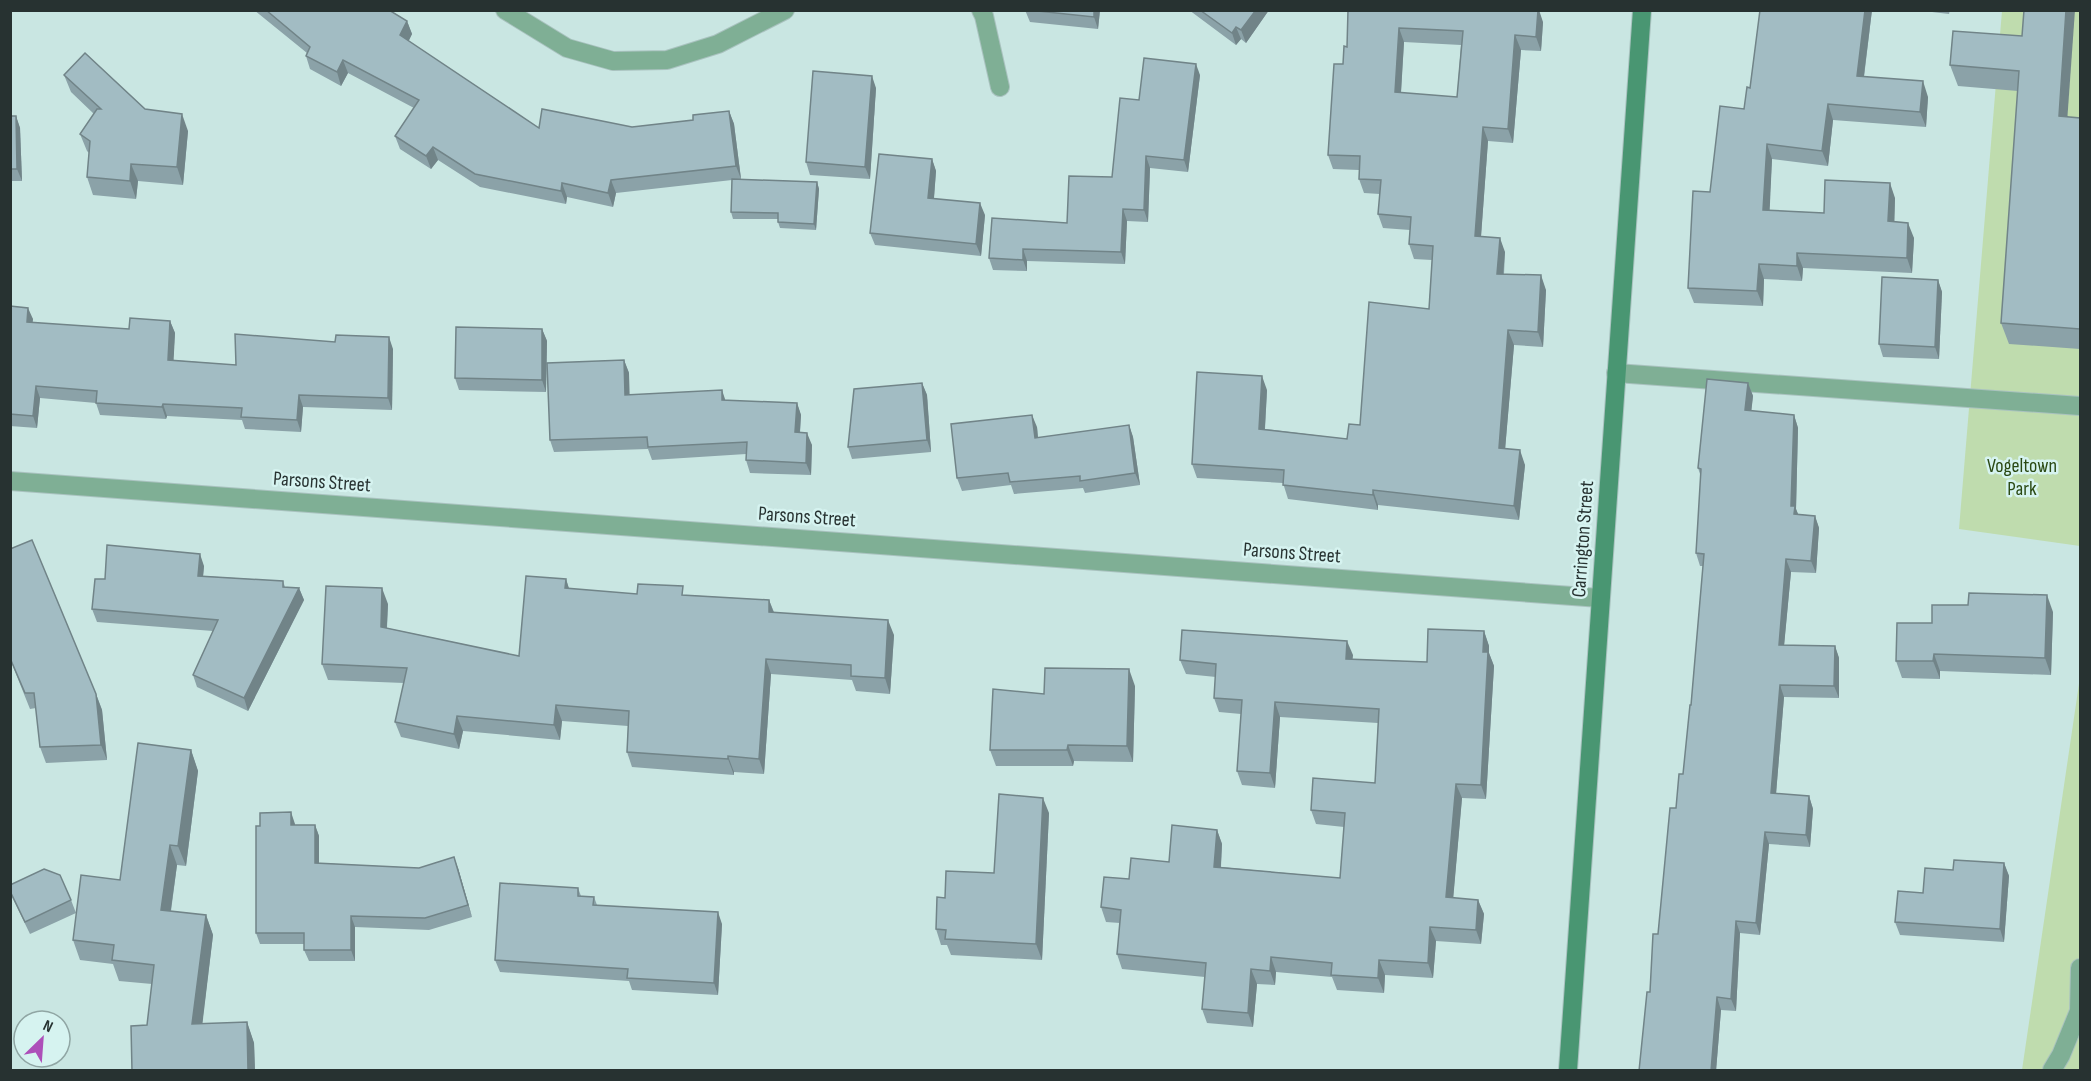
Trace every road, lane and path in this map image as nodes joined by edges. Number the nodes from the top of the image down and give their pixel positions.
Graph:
1 (505, 10) edge
2 (785, 10) edge
3 (981, 10) edge
4 (1641, 10) edge
5 (1000, 87) dead end
6 (1616, 373) junction
7 (2080, 406) edge
8 (10, 481) edge
9 (1600, 598) junction
10 (2080, 969) edge
11 (1568, 1071) edge
12 (2052, 1071) edge

1 - 2 street
3 - 5 street
4 - 6 main road, Carrington Street
6 - 7 street
6 - 9 main road, Carrington Street
8 - 9 street, Parsons Street
9 - 11 main road, Carrington Street
10 - 12 street

